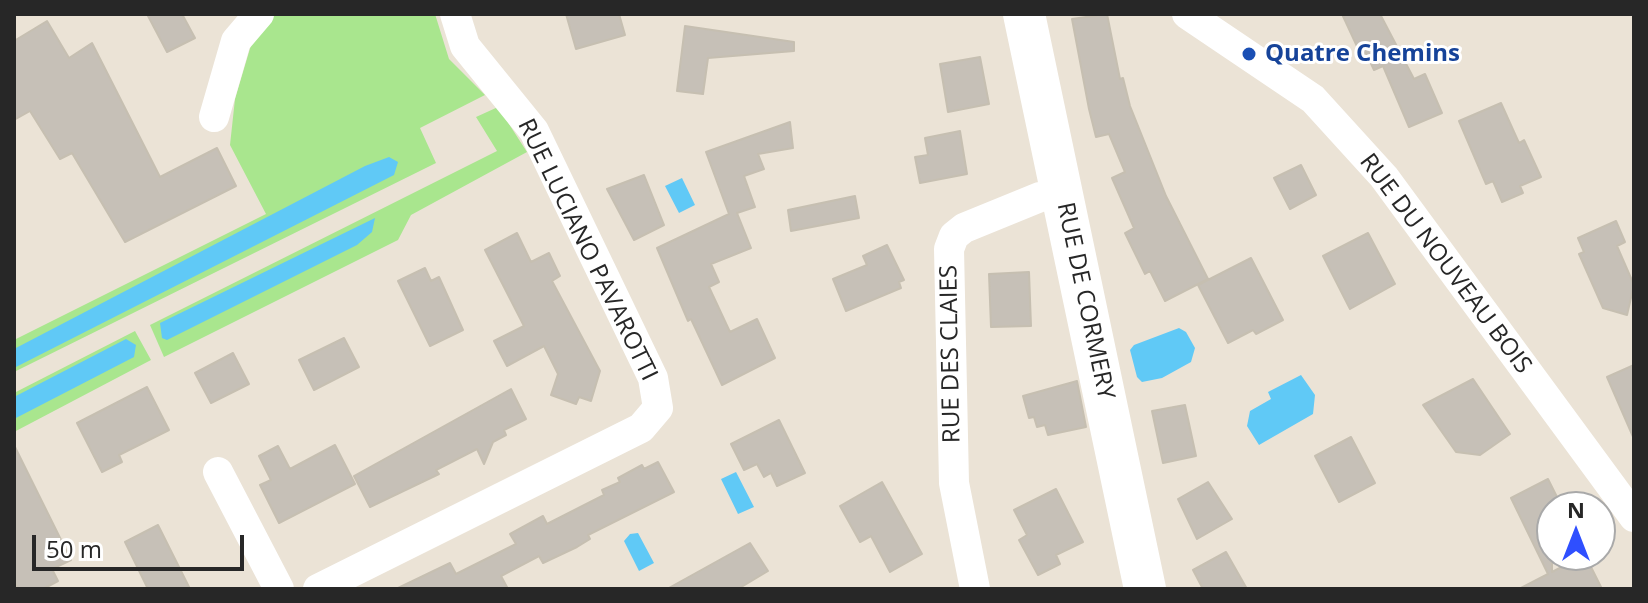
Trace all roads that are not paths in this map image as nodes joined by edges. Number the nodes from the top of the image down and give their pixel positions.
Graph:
1 (259, 14) edge
2 (455, 14) edge
3 (1024, 14) edge
4 (1187, 14) edge
5 (214, 117) dead end
6 (1062, 193) junction
7 (218, 472) dead end
8 (1624, 487) edge
9 (1634, 517) edge
10 (279, 589) edge
11 (318, 589) edge
12 (975, 589) edge
13 (1145, 589) edge

1 - 5 street
2 - 11 street, RUE LUCIANO PAVAROTTI
3 - 6 main road, RUE DE CORMERY
4 - 8 street, RUE DU NOUVEAU BOIS
6 - 12 street, RUE DES CLAIES
6 - 13 main road, RUE DE CORMERY
7 - 10 street
8 - 9 street, RUE DU NOUVEAU BOIS

